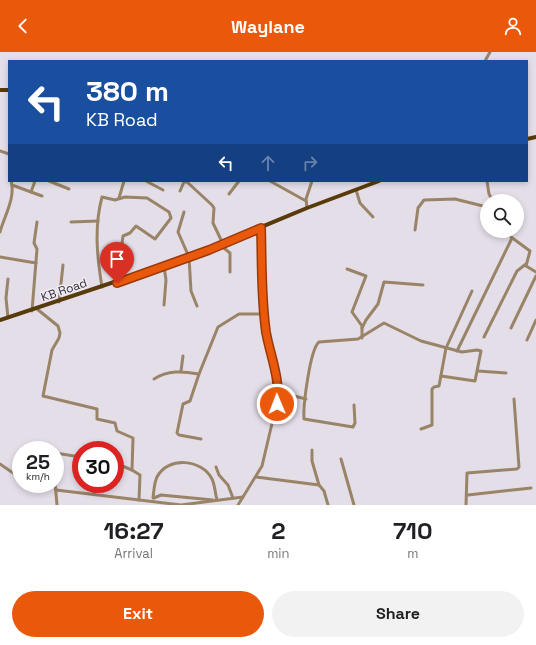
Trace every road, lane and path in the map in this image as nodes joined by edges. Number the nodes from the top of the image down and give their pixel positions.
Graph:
1 (35, 182) edge
2 (55, 182) edge
3 (124, 182) edge
4 (148, 182) edge
5 (238, 182) edge
6 (272, 182) edge
7 (312, 182) edge
8 (376, 182) edge
9 (487, 182) edge
10 (12, 183) edge
11 (69, 189) dead end
12 (163, 190) dead end
13 (180, 190) dead end
14 (356, 190) junction
15 (31, 192) junction
16 (230, 194) dead end
17 (490, 194) edge
18 (42, 196) dead end
19 (120, 198) junction
20 (306, 201) junction
21 (480, 205) edge
22 (307, 208) junction
23 (184, 212) dead end
24 (373, 217) dead end
25 (98, 220) junction
26 (37, 222) dead end
27 (71, 222) dead end
28 (261, 228) junction
29 (415, 230) dead end
30 (0, 232) edge
31 (512, 238) joint
32 (221, 244) junction
33 (0, 257) edge
34 (189, 257) junction
35 (36, 263) junction
36 (63, 264) dead end
37 (526, 264) junction
38 (164, 266) junction
39 (347, 269) dead end
40 (230, 272) dead end
41 (536, 272) edge
42 (536, 276) edge
43 (8, 279) dead end
44 (117, 283) junction
45 (422, 285) dead end
46 (102, 287) junction
47 (472, 291) dead end
48 (59, 302) junction
49 (164, 305) dead end
50 (197, 306) dead end
51 (37, 309) junction
52 (32, 311) junction
53 (264, 314) junction
54 (8, 318) junction
55 (0, 320) edge
56 (536, 320) edge
57 (362, 328) junction
58 (511, 328) dead end
59 (484, 337) dead end
60 (362, 338) junction
61 (527, 340) dead end
62 (446, 348) junction
63 (457, 351) junction
64 (183, 356) dead end
65 (181, 371) junction
66 (478, 371) junction
67 (506, 373) dead end
68 (199, 374) junction
69 (441, 376) junction
70 (154, 379) dead end
71 (278, 392) junction
72 (306, 399) junction
73 (514, 399) dead end
74 (354, 405) dead end
75 (422, 430) dead end
76 (201, 439) dead end
77 (312, 450) dead end
78 (341, 459) dead end
79 (0, 464) edge
80 (124, 467) edge
81 (216, 467) dead end
82 (132, 470) junction
83 (12, 471) edge
84 (256, 477) junction
85 (319, 485) junction
86 (531, 488) dead end
87 (64, 491) edge
88 (56, 493) edge
89 (94, 494) joint
90 (468, 495) junction
91 (243, 496) junction
92 (154, 498) junction
93 (233, 498) junction
94 (139, 500) junction
95 (149, 500) junction
96 (218, 500) junction
97 (57, 505) edge
98 (238, 505) edge
99 (328, 505) edge
100 (354, 505) edge
101 (466, 505) edge

1 - 15 street
2 - 11 street
3 - 19 street
4 - 12 street
5 - 16 street
6 - 20 street
7 - 20 street
8 - 14 main road, KB Road
9 - 17 street
10 - 15 street
10 - 30 street
13 - 32 street
14 - 22 main road, KB Road
14 - 24 street
15 - 18 street
19 - 25 street
19 - 44 street
20 - 22 street
21 - 29 street
22 - 28 main road, KB Road
23 - 34 street
25 - 27 street
25 - 46 street
26 - 35 street
28 - 32 main road, KB Road
28 - 53 street
31 - 37 street
31 - 63 street
32 - 34 main road, KB Road
32 - 40 street
33 - 35 street
34 - 38 main road, KB Road
34 - 50 street
35 - 52 street
36 - 48 street
37 - 41 street
37 - 59 street
38 - 44 main road, KB Road
38 - 49 street
39 - 57 street
42 - 58 street
43 - 54 street
44 - 46 main road, KB Road
45 - 57 street
46 - 48 main road, KB Road
47 - 62 street
48 - 51 main road, KB Road
51 - 52 main road, KB Road
51 - 82 street
52 - 54 main road, KB Road
53 - 68 street
53 - 71 street
54 - 55 main road, KB Road
56 - 61 street
57 - 60 street
60 - 62 street
60 - 72 street
62 - 63 street
62 - 69 street
63 - 66 street
64 - 65 street
65 - 68 street
65 - 70 street
66 - 67 street
66 - 69 street
68 - 76 street
69 - 75 street
71 - 72 street
71 - 84 street
72 - 74 street
73 - 90 street
77 - 85 street
78 - 100 street
79 - 83 street
80 - 82 street
81 - 93 street
82 - 94 street
84 - 85 street
84 - 91 street
85 - 99 street
86 - 90 street
87 - 89 street
88 - 97 street
89 - 94 street
90 - 101 street
91 - 93 street
91 - 98 street
92 - 95 street
92 - 96 street
92 - 96 street
93 - 96 street
94 - 95 street
95 - 96 street

